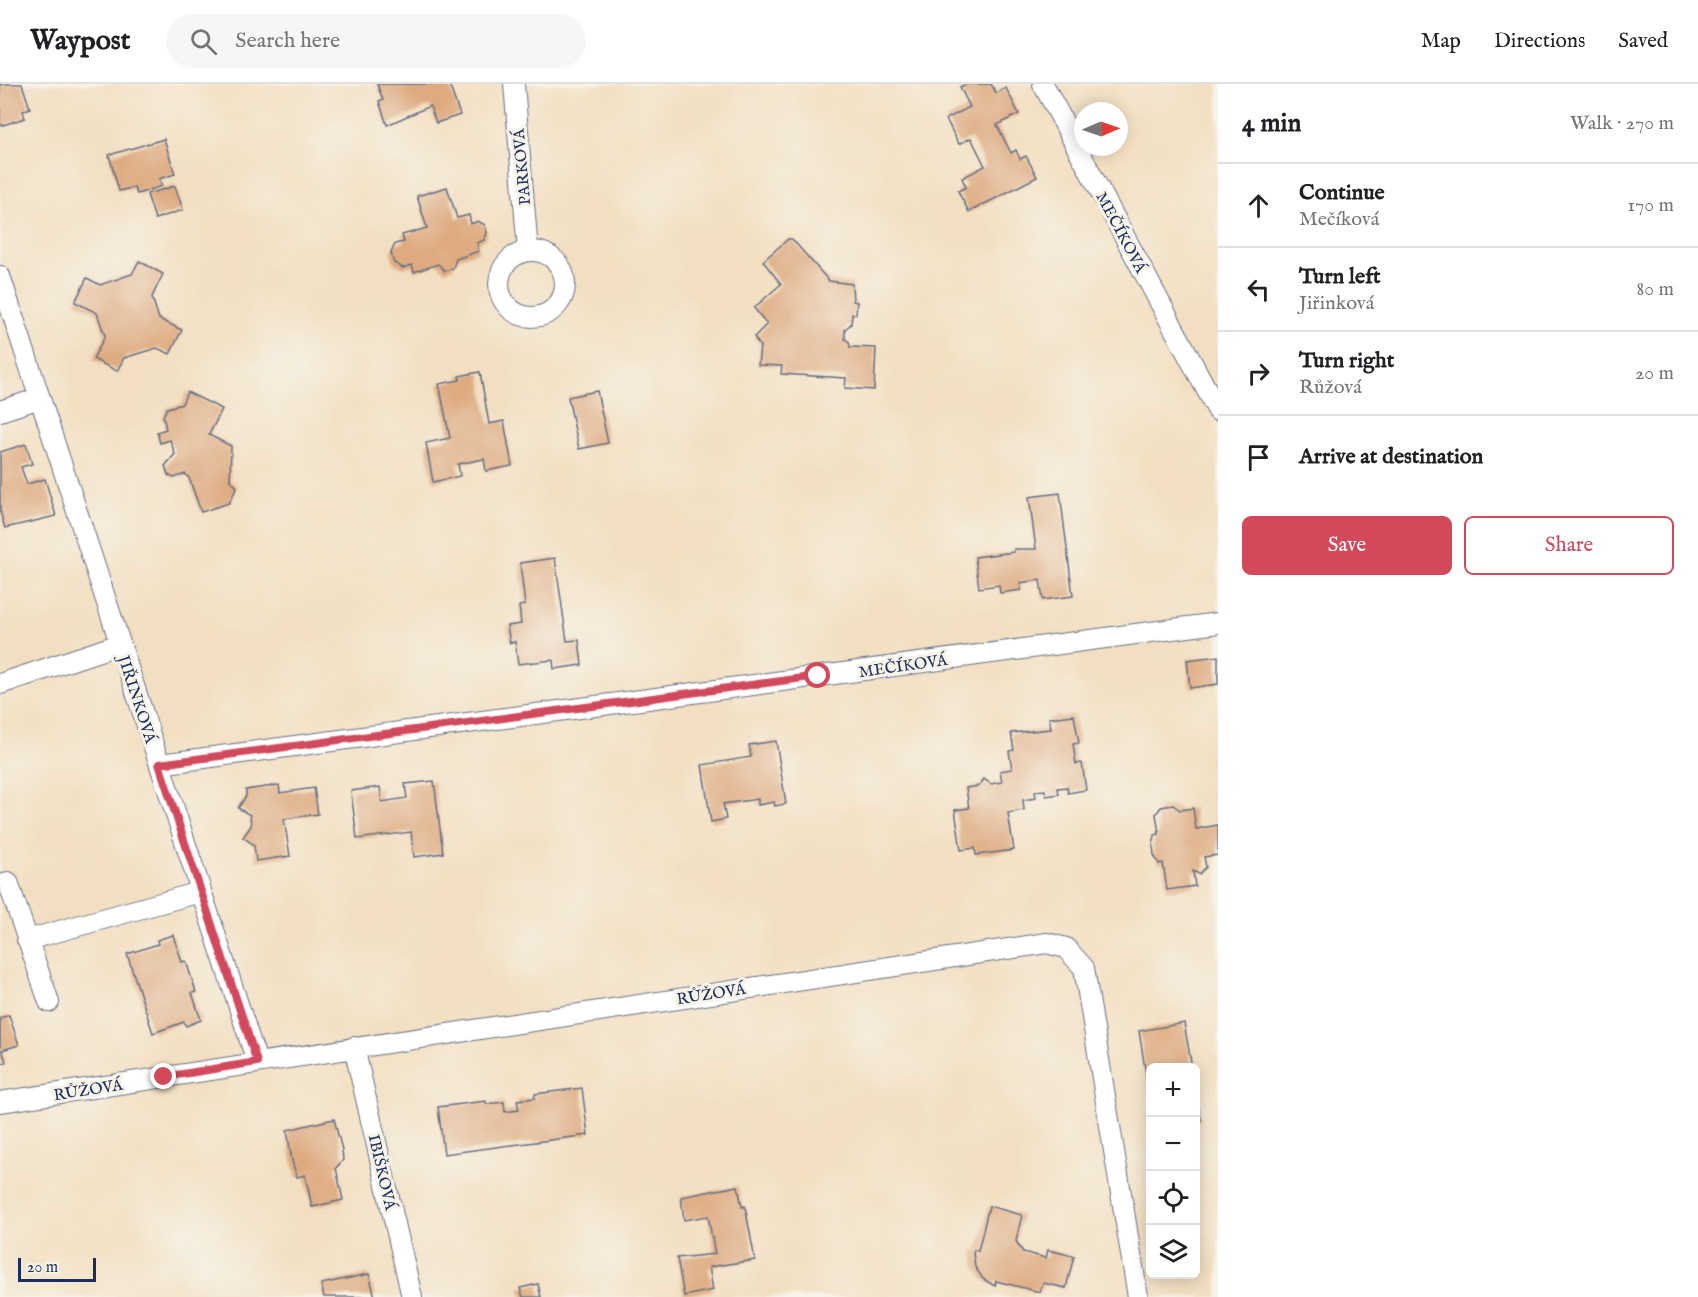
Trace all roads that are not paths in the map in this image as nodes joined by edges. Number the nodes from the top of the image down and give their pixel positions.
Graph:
1 (514, 84) edge
2 (1043, 84) edge
3 (528, 251) dead end
4 (0, 276) edge
5 (40, 398) junction
6 (0, 411) edge
7 (1218, 411) edge
8 (1218, 623) edge
9 (120, 644) junction
10 (0, 684) edge
11 (159, 764) junction
12 (8, 882) dead end
13 (200, 892) junction
14 (27, 940) junction
15 (49, 1002) dead end
16 (354, 1047) junction
17 (257, 1062) junction
18 (0, 1102) edge
19 (412, 1297) edge
20 (1138, 1297) edge

1 - 3 street, PARKOVÁ
2 - 7 street, MEČÍKOVÁ
4 - 5 street, JIŘINKOVÁ
5 - 6 street
5 - 9 street, JIŘINKOVÁ
8 - 11 street, MEČÍKOVÁ
9 - 10 street, JIŘINKOVÁ
9 - 11 street, JIŘINKOVÁ
11 - 13 street, JIŘINKOVÁ
12 - 14 street
13 - 14 street
13 - 17 street, JIŘINKOVÁ
14 - 15 street
16 - 17 street, RŮŽOVÁ
16 - 19 street, IBIŠKOVÁ
16 - 20 street, RŮŽOVÁ
17 - 18 street, RŮŽOVÁ

